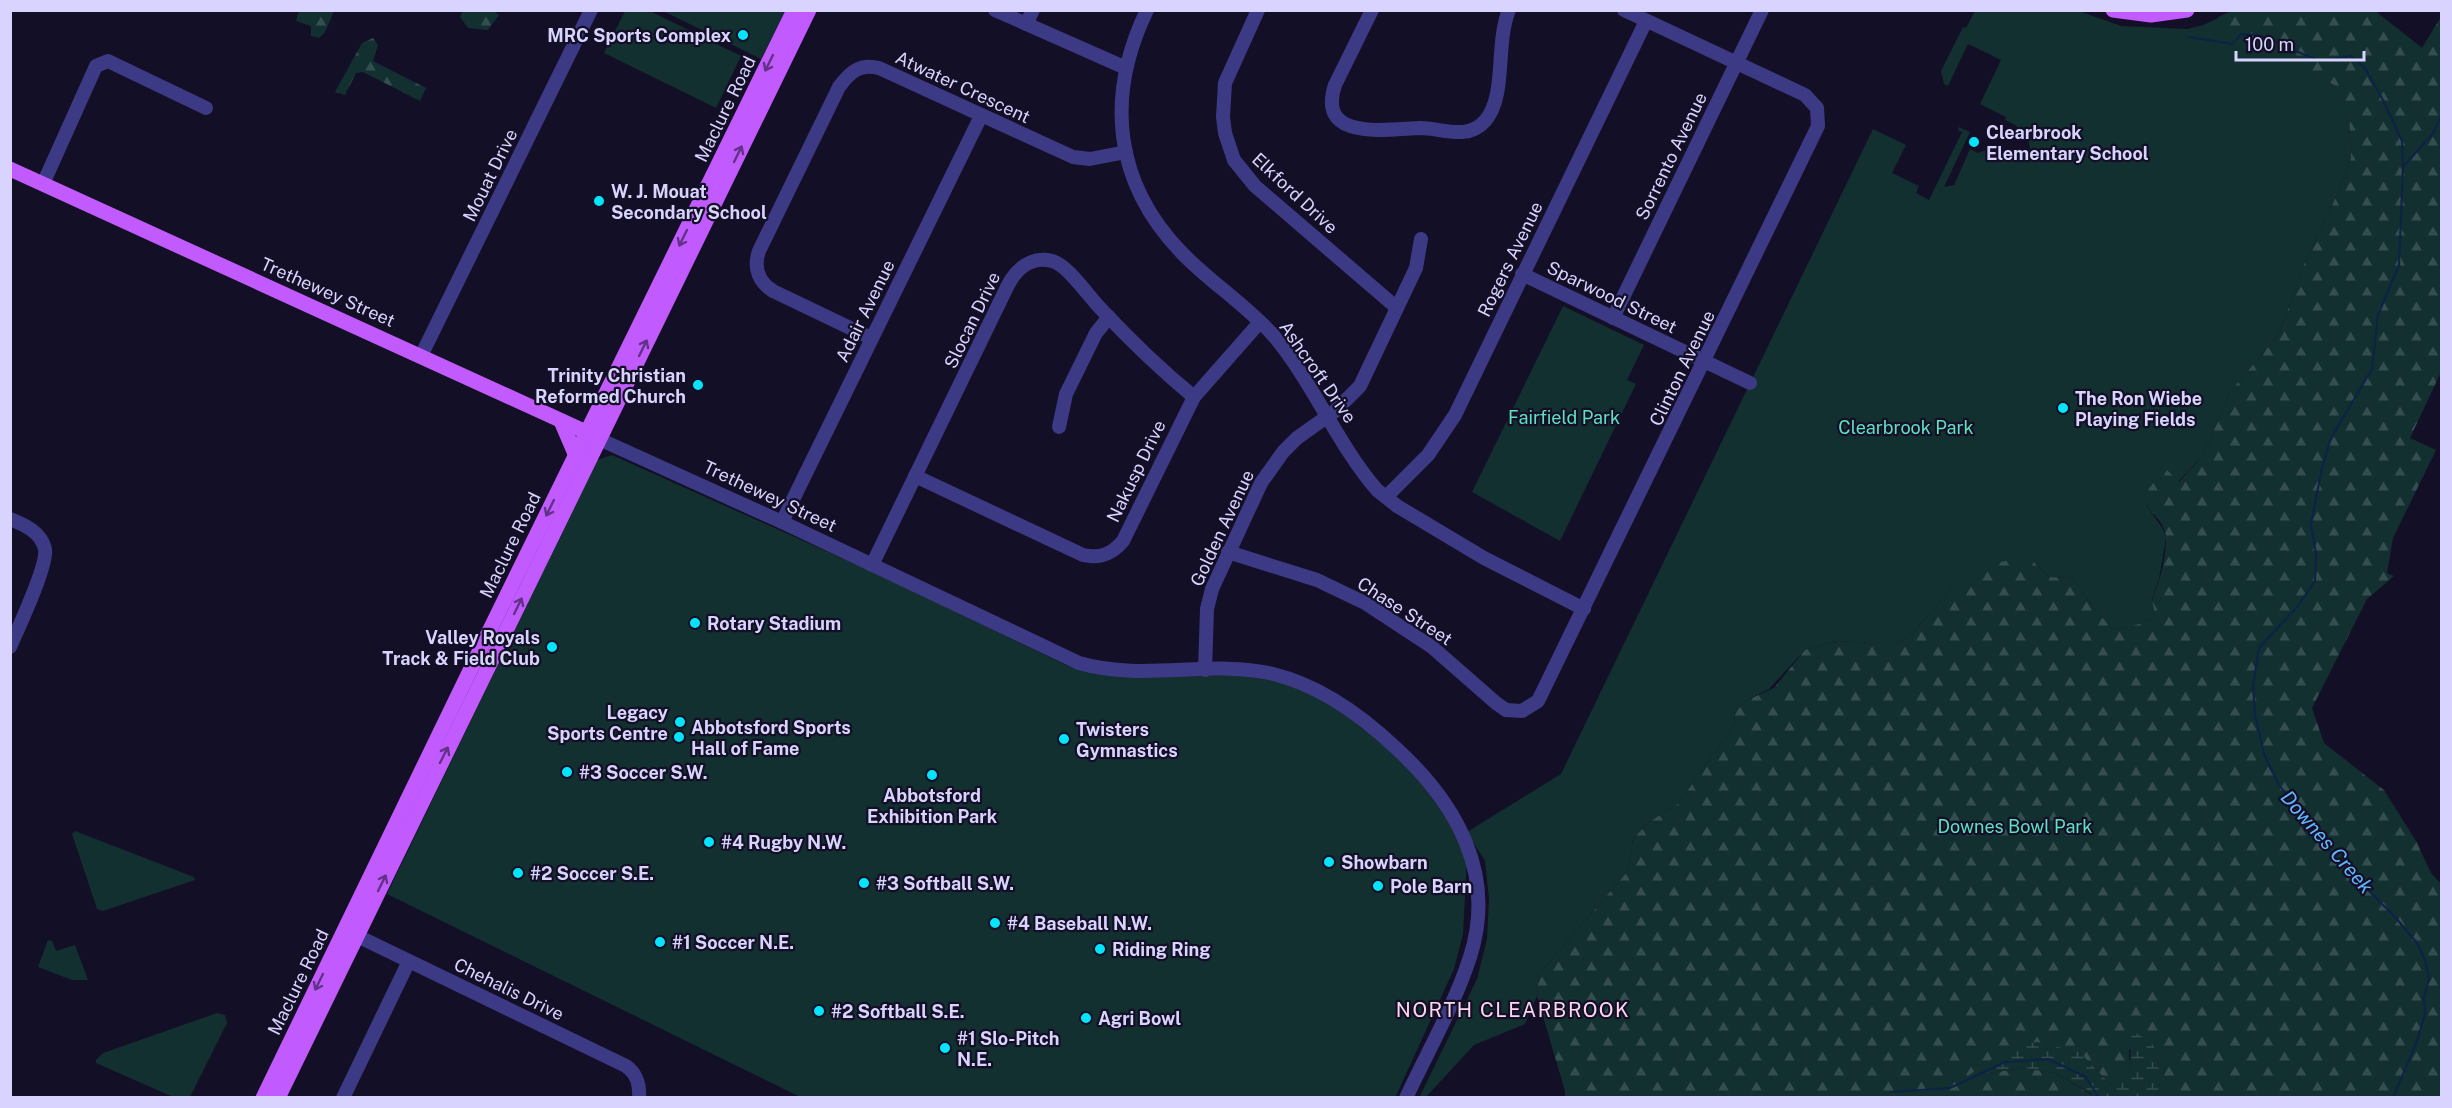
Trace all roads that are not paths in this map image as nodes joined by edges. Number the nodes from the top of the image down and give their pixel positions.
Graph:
1 (591, 10) edge
2 (794, 10) edge
3 (809, 10) edge
4 (995, 10) edge
5 (1033, 10) edge
6 (1147, 10) edge
7 (1258, 10) edge
8 (1372, 10) edge
9 (1509, 10) edge
10 (1624, 10) edge
11 (1762, 10) edge
12 (2112, 10) edge
13 (2187, 10) edge
14 (1646, 21) junction
15 (1026, 24) junction
16 (1737, 62) junction
17 (1126, 68) junction
18 (206, 108) dead end
19 (981, 116) junction
20 (1126, 152) junction
21 (10, 169) edge
22 (43, 184) junction
23 (1421, 239) dead end
24 (1522, 274) junction
25 (1397, 309) junction
26 (1109, 317) junction
27 (1613, 318) junction
28 (1260, 322) junction
29 (871, 339) junction
30 (421, 356) junction
31 (1706, 361) junction
32 (1750, 383) dead end
33 (1194, 397) junction
34 (1328, 416) junction
35 (561, 421) junction
36 (1059, 427) dead end
37 (593, 436) junction
38 (576, 456) junction
39 (915, 476) junction
40 (1386, 497) junction
41 (10, 519) edge
42 (782, 522) junction
43 (1228, 552) junction
44 (872, 565) junction
45 (1584, 609) junction
46 (10, 647) edge
47 (1205, 670) junction
48 (1515, 711) joint
49 (350, 932) junction
50 (409, 961) junction
51 (263, 1098) edge
52 (278, 1098) edge
53 (343, 1098) edge
54 (639, 1098) edge
55 (1406, 1098) edge

1 - 30 street, Mouat Drive
2 -> 37 main road, Maclure Road
37 -> 3 main road, Maclure Road
4 - 15 street
5 - 15 street
6 - 17 street, Ashcroft Drive
7 - 25 street, Elkford Drive
8 - 9 street
10 - 14 street, Clinton Avenue
11 - 16 street, Sorrento Avenue
12 - 13 main road
14 - 16 street, Clinton Avenue
14 - 24 street, Rogers Avenue
15 - 17 street
16 - 27 street, Sorrento Avenue
16 - 31 street, Clinton Avenue
17 - 20 street, Ashcroft Drive
18 - 22 street
19 - 20 street, Atwater Crescent
19 - 29 street, Adair Avenue
19 - 29 street, Atwater Crescent
20 - 28 street, Ashcroft Drive
21 - 22 main road, Trethewey Street
22 - 30 main road, Trethewey Street
23 - 25 street, Golden Avenue
24 - 27 street, Sparwood Street
24 - 40 street, Rogers Avenue
25 - 34 street, Golden Avenue
26 - 33 street, Slocan Drive
26 - 36 street
26 - 39 street, Slocan Drive
27 - 31 street, Sparwood Street
28 - 33 street, Nakusp Drive
28 - 34 street, Ashcroft Drive
29 - 42 street, Adair Avenue
30 - 35 main road, Trethewey Street
31 - 32 street, Sparwood Street
31 - 45 street, Clinton Avenue
33 - 39 street, Nakusp Drive
34 - 40 street, Ashcroft Drive
34 - 43 street, Golden Avenue
35 - 37 main road, Trethewey Street
35 - 38 main road
37 - 38 main road, Maclure Road
37 - 42 street, Trethewey Street
49 -> 37 main road, Maclure Road
38 -> 49 main road, Maclure Road
39 - 44 street, Slocan Drive
40 - 45 street, Ashcroft Drive
41 - 46 street
42 - 44 street, Trethewey Street
43 - 47 street, Golden Avenue
43 - 48 street, Chase Street
44 - 47 street, Trethewey Street
45 - 48 street, Clinton Avenue
47 - 55 street, Trethewey Street
49 - 50 street, Chehalis Drive
49 -> 51 main road, Maclure Road
49 - 52 main road, Maclure Road
50 - 53 street
50 - 54 street, Chehalis Drive

